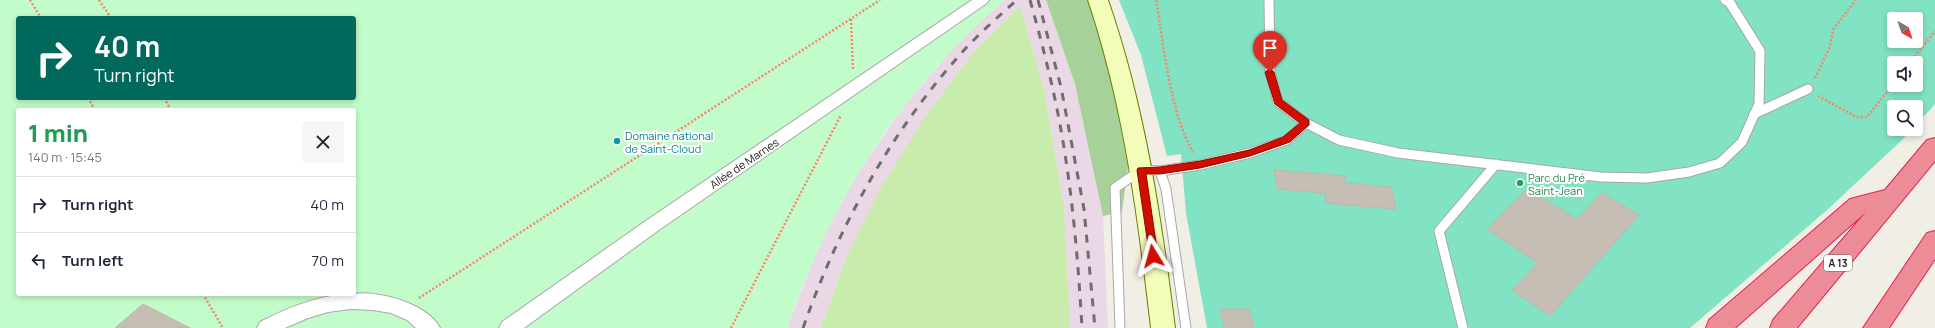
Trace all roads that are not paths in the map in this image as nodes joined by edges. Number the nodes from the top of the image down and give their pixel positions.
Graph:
1 (982, 0) edge
2 (1098, 0) edge
3 (1269, 0) edge
4 (1728, 1) edge
5 (1808, 89) road end
6 (1754, 114) junction
7 (1306, 123) junction
8 (1935, 146) edge
9 (1496, 164) junction
10 (1151, 171) junction
11 (1893, 197) junction
12 (1935, 240) edge
13 (267, 328) edge
14 (430, 328) edge
15 (509, 328) edge
16 (1120, 328) edge
17 (1163, 328) edge
18 (1186, 328) edge
19 (1463, 328) edge
20 (1718, 328) edge
21 (1782, 328) edge
22 (1875, 328) edge

1 - 15 street, Allée de Marnes
2 - 10 main road
3 - 7 lane
4 - 6 lane
5 - 6 lane
6 - 9 lane
7 - 9 lane
7 - 10 lane
8 - 11 highway, A 13
9 - 19 lane
10 - 16 lane
10 - 17 main road
10 - 18 lane
11 - 20 highway
11 - 21 highway, A 13
12 - 22 highway
13 - 14 street

